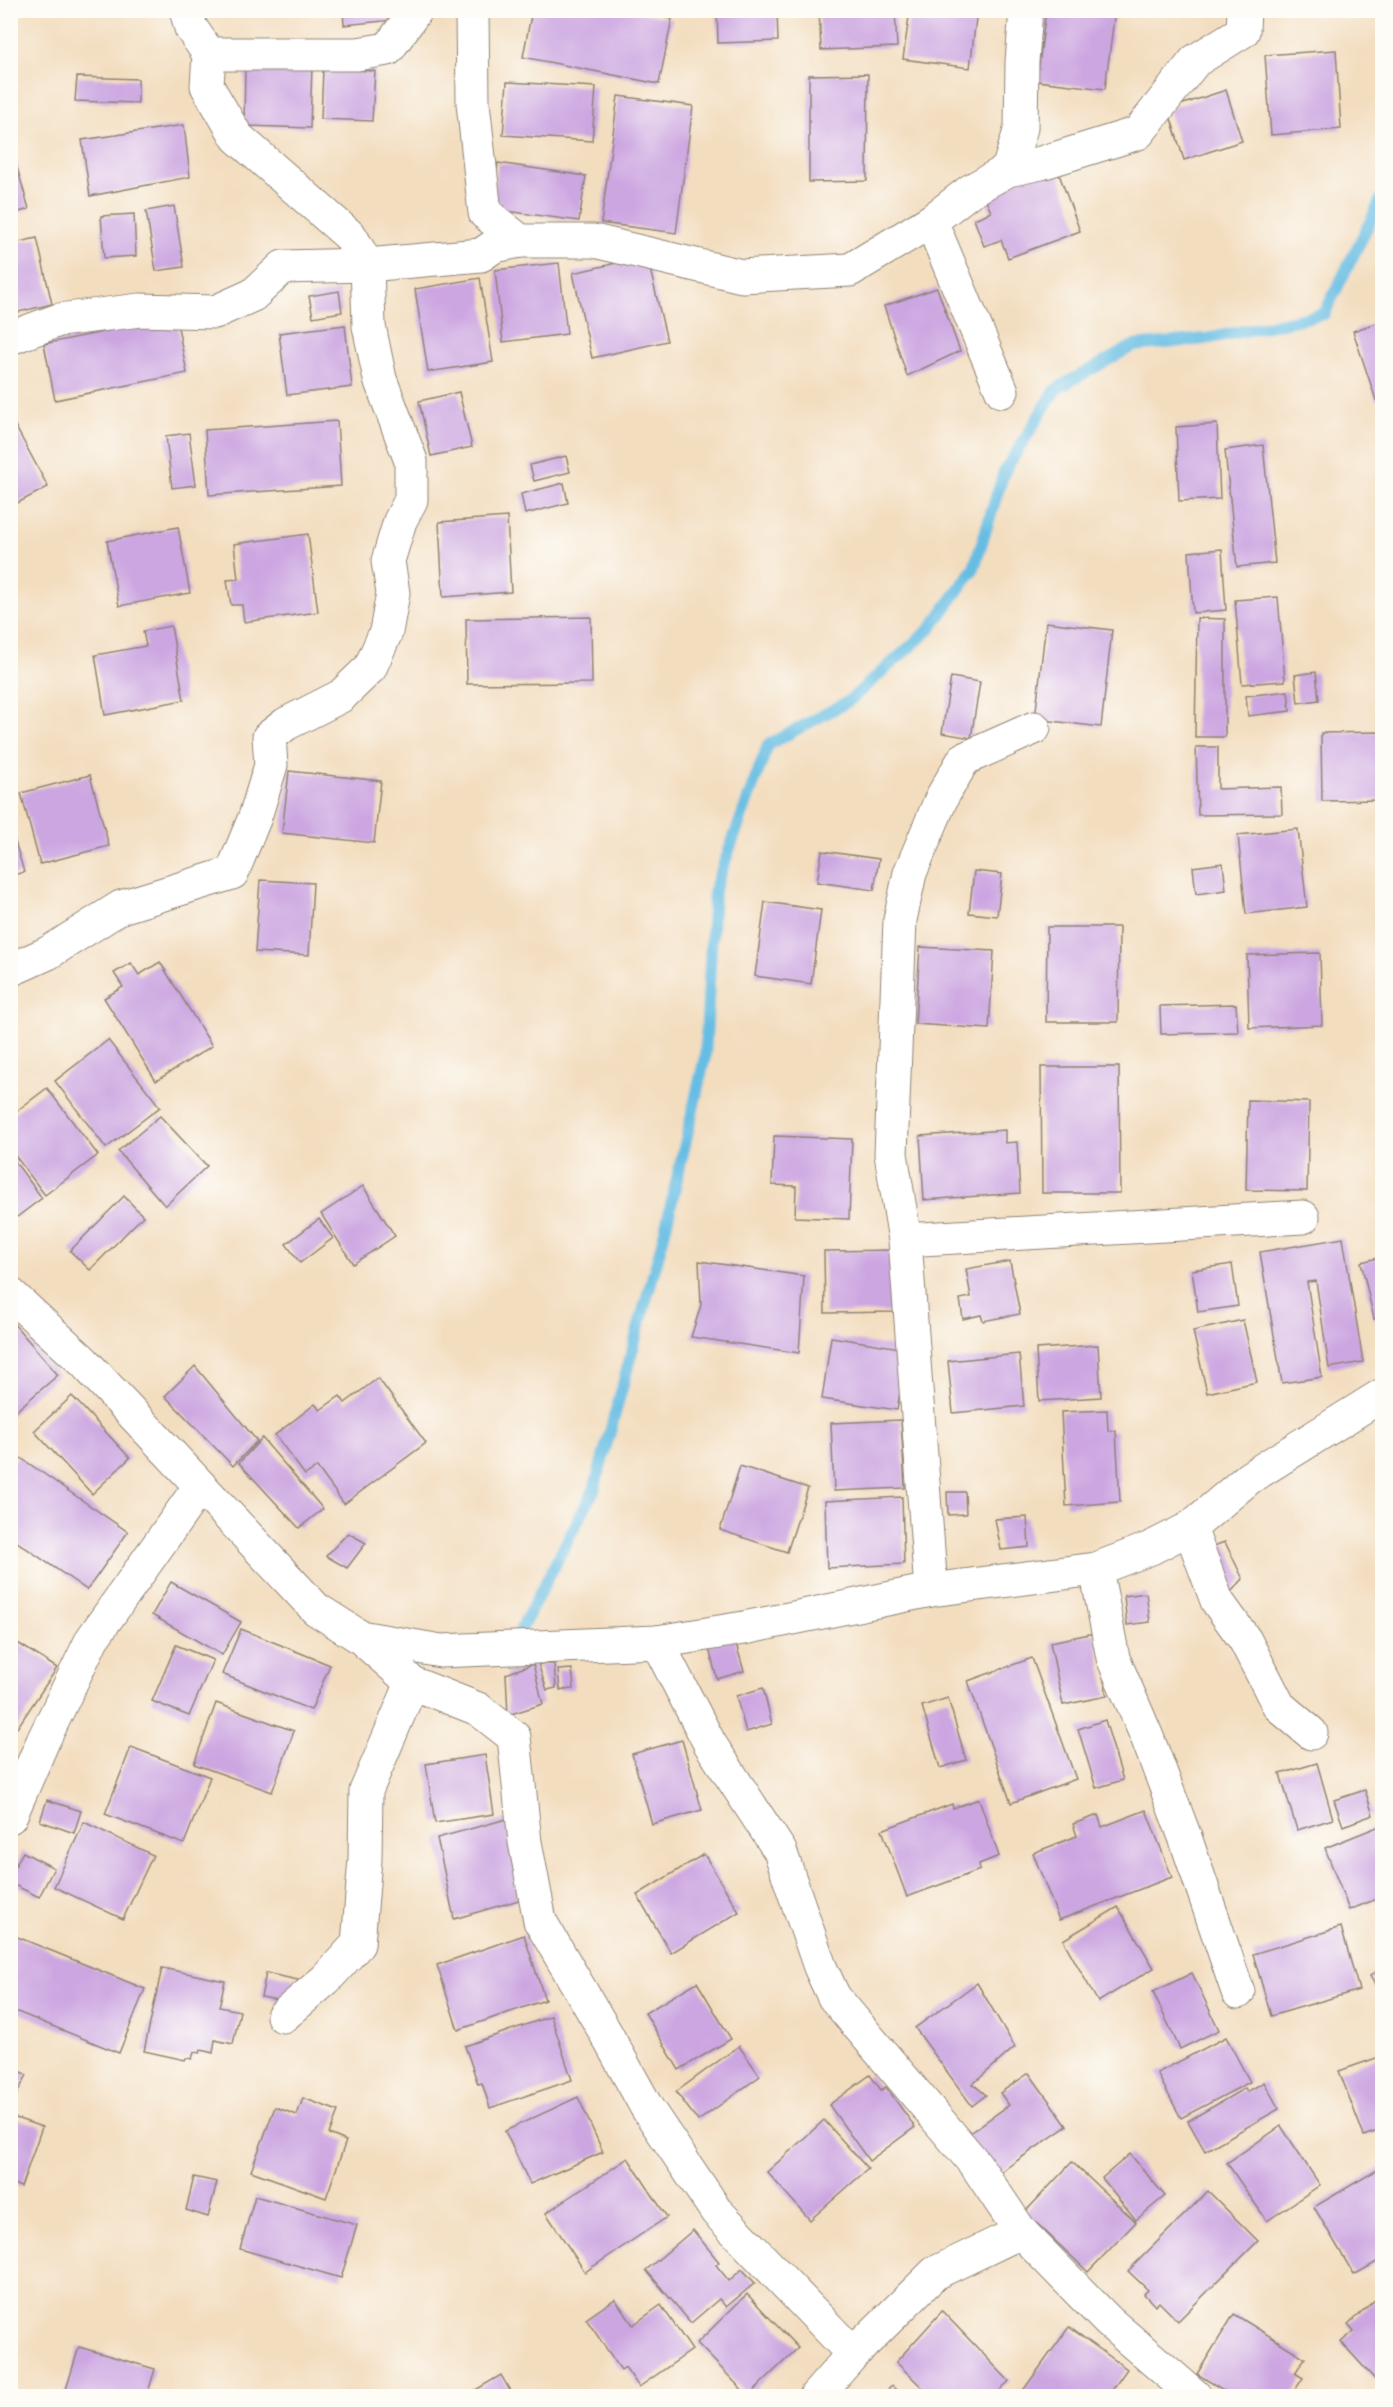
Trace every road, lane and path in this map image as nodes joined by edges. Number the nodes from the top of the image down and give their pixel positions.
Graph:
1 (186, 10) edge
2 (416, 10) edge
3 (472, 10) edge
4 (1026, 10) edge
5 (1244, 10) edge
6 (209, 54) junction
7 (1008, 170) junction
8 (931, 221) junction
9 (520, 241) junction
10 (367, 265) junction
11 (10, 338) edge
12 (1002, 391) dead end
13 (1034, 728) dead end
14 (10, 970) edge
15 (1303, 1217) dead end
16 (905, 1240) junction
17 (10, 1294) edge
18 (1383, 1395) edge
19 (200, 1486) junction
20 (1190, 1528) junction
21 (1096, 1569) junction
22 (931, 1590) junction
23 (360, 1636) junction
24 (657, 1642) junction
25 (412, 1683) junction
26 (1311, 1733) dead end
27 (10, 1817) edge
28 (1238, 1992) dead end
29 (283, 2016) dead end
30 (1021, 2232) junction
31 (854, 2354) junction
32 (816, 2397) edge
33 (1195, 2397) edge

1 - 6 street
2 - 6 street
3 - 9 street
4 - 7 street
5 - 7 street
6 - 10 street
7 - 8 street
8 - 9 street
8 - 12 street
9 - 10 street
10 - 11 street
10 - 14 street
13 - 16 street
15 - 16 street
16 - 22 street
17 - 19 street
18 - 20 street
19 - 23 street
19 - 27 street
20 - 21 street
20 - 26 street
21 - 22 street
21 - 28 street
22 - 24 street
23 - 24 street
23 - 25 street
24 - 30 street
25 - 29 street
25 - 31 street
30 - 31 street
30 - 33 street
31 - 32 street

